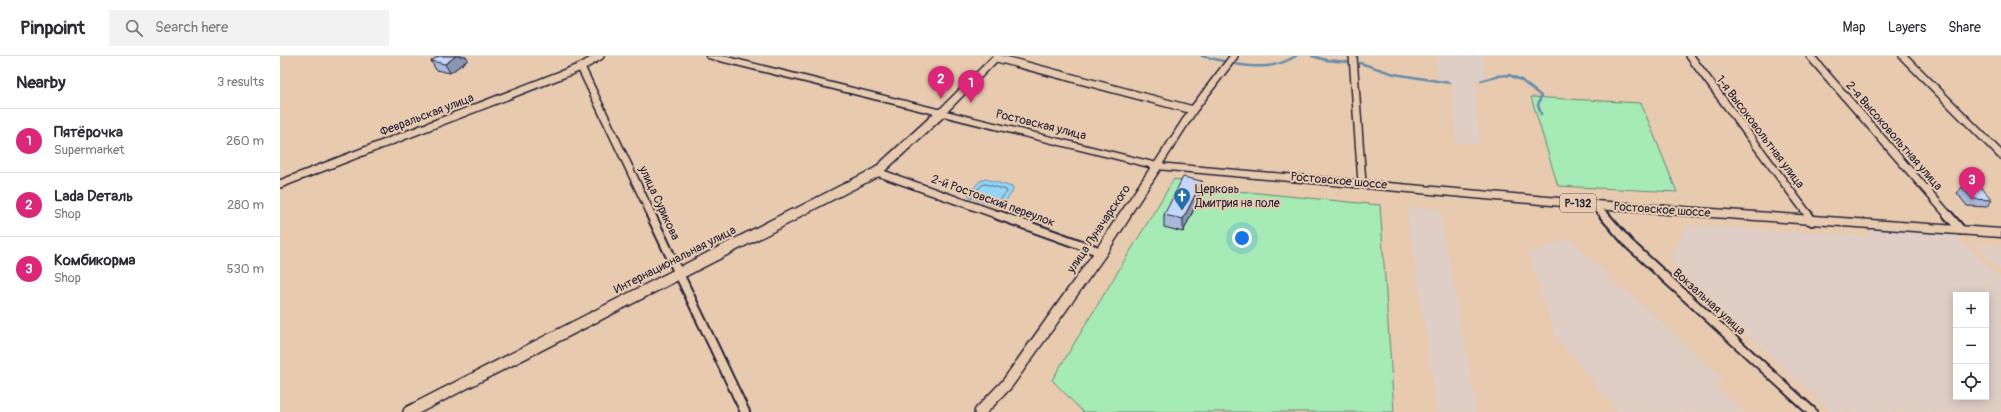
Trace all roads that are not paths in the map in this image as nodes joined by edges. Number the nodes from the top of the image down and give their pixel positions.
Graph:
1 (600, 56) edge
2 (710, 56) edge
3 (1234, 56) edge
4 (1353, 56) edge
5 (1690, 56) edge
6 (1810, 56) edge
7 (1903, 56) edge
8 (997, 57) edge
9 (581, 67) junction
10 (1193, 110) junction
11 (941, 113) junction
12 (2001, 155) edge
13 (1157, 166) junction
14 (877, 172) junction
15 (1362, 183) junction
16 (280, 184) edge
17 (1595, 205) junction
18 (1812, 221) junction
19 (1960, 230) junction
20 (2001, 233) edge
21 (1101, 252) junction
22 (678, 273) junction
23 (409, 412) edge
24 (745, 412) edge
25 (980, 412) edge
26 (1812, 412) edge

1 - 9 street
2 - 11 main road, Ростовская улица
3 - 10 street, улица Луначарского
4 - 15 street
5 - 18 street, 1-я Высоковольтная улица
6 - 19 street, 2-я Высоковольтная улица
7 - 12 street
8 - 10 street
8 - 11 main road
9 - 16 street, Февральская улица
9 - 22 street, улица Сурикова
10 - 13 street, улица Луначарского
11 - 13 main road, Ростовская улица
11 - 14 street, Интернациональная улица
13 - 15 main road, Ростовское шоссе / Р-132
13 - 21 street, улица Луначарского
14 - 21 street, 2-й Ростовский переулок
14 - 22 street, Интернациональная улица
15 - 17 main road, Ростовское шоссе / Р-132
17 - 18 main road, Ростовское шоссе / Р-132
17 - 26 street, Вокзальная улица
18 - 19 main road, Ростовское шоссе / Р-132
19 - 20 main road, Ростовское шоссе / Р-132
21 - 25 street, улица Луначарского
22 - 23 street, Интернациональная улица
22 - 24 street, улица Сурикова

